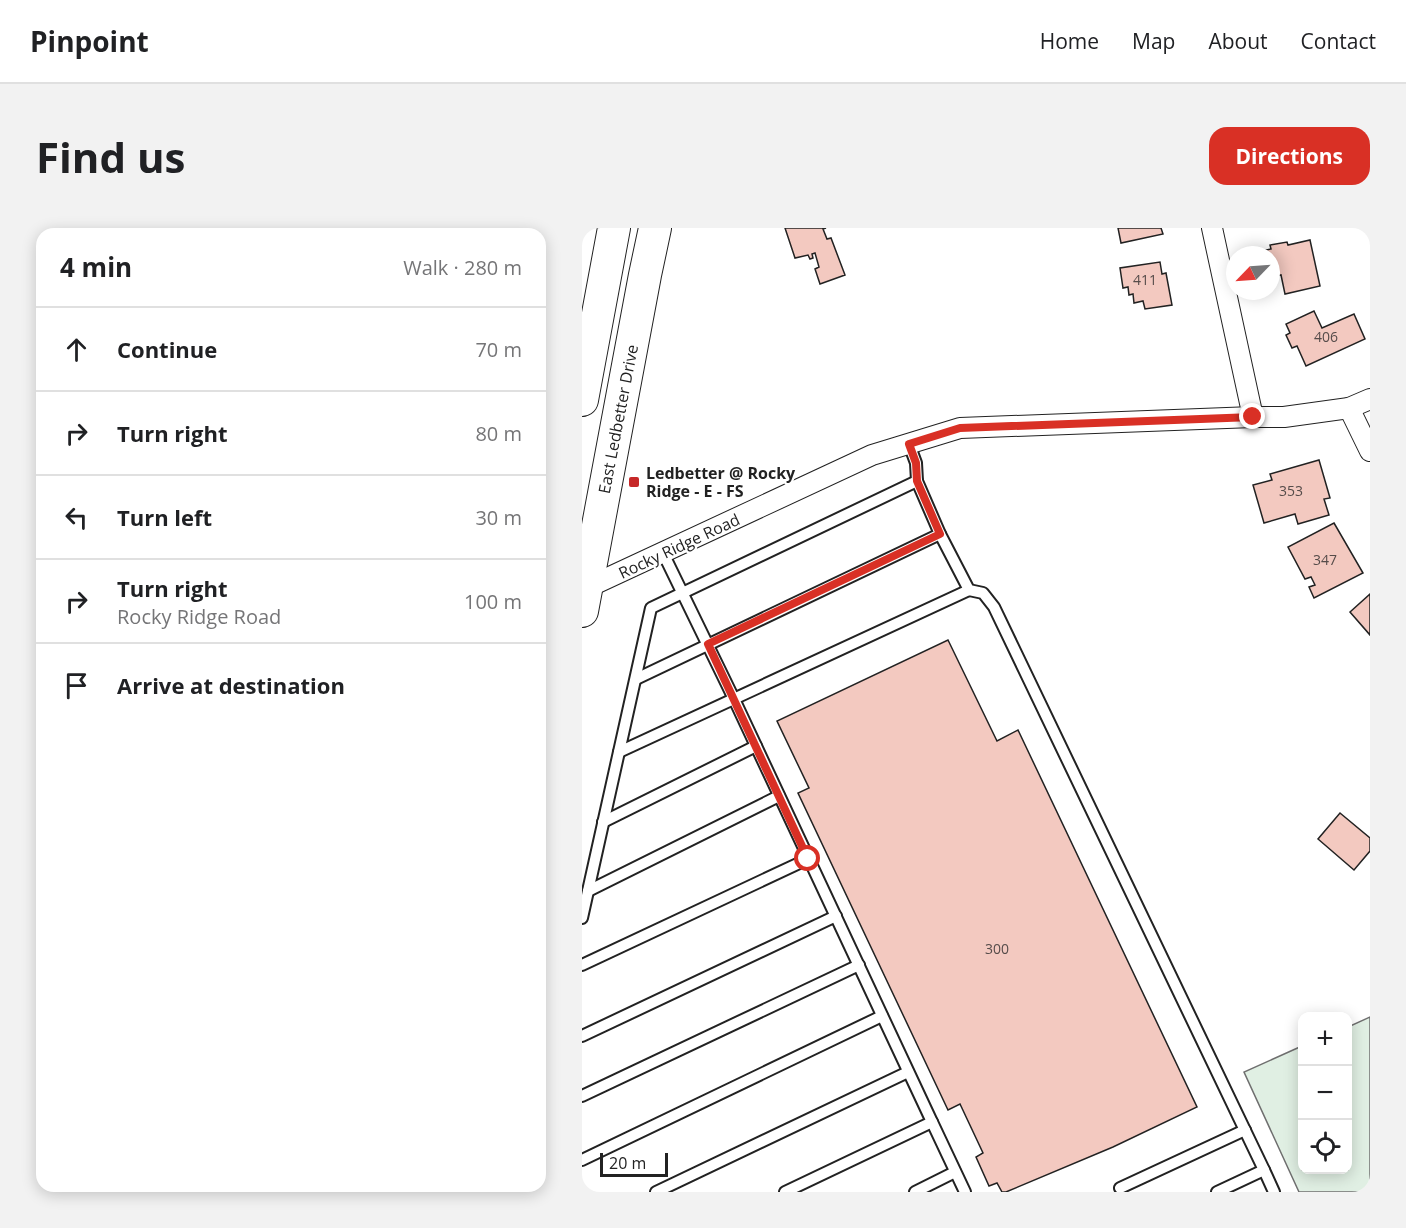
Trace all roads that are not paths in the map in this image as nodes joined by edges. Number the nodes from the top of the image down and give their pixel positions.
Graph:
1 (614, 228) edge
2 (655, 228) edge
3 (1212, 228) edge
4 (1370, 399) edge
5 (582, 400) edge
6 (1348, 408) junction
7 (1253, 417) junction
8 (909, 444) junction
9 (1370, 451) edge
10 (917, 481) junction
11 (940, 534) junction
12 (663, 553) junction
13 (969, 590) junction
14 (683, 593) junction
15 (584, 597) edge
16 (708, 644) junction
17 (636, 679) junction
18 (734, 699) junction
19 (756, 746) junction
20 (619, 752) junction
21 (779, 796) junction
22 (603, 822) junction
23 (808, 859) junction
24 (588, 891) junction
25 (836, 916) junction
26 (582, 918) edge
27 (859, 965) junction
28 (582, 966) edge
29 (882, 1016) junction
30 (582, 1036) edge
31 (908, 1072) junction
32 (582, 1096) edge
33 (932, 1122) junction
34 (1245, 1130) junction
35 (582, 1160) edge
36 (1263, 1170) junction
37 (955, 1172) junction
38 (1120, 1188) dead end
39 (656, 1192) edge
40 (785, 1192) edge
41 (915, 1192) edge
42 (965, 1192) edge
43 (1217, 1192) edge
44 (1274, 1192) edge

1 - 5 main road
2 - 15 main road, East Ledbetter Drive
3 - 7 street
4 - 6 street, Rocky Ridge Road
6 - 7 street, Rocky Ridge Road
6 - 9 street
7 - 8 street, Rocky Ridge Road
8 - 10 lane
8 - 12 street, Rocky Ridge Road
10 - 11 lane
10 - 14 lane
11 - 13 lane
11 - 16 lane
12 - 14 lane
12 - 15 street, Rocky Ridge Road
13 - 18 lane
13 - 34 lane
14 - 16 lane
14 - 17 lane
16 - 17 lane
16 - 18 lane
17 - 20 lane
18 - 19 lane
18 - 20 lane
19 - 21 lane
19 - 22 lane
20 - 22 lane
21 - 23 lane
21 - 24 lane
22 - 24 lane
23 - 25 lane
23 - 28 lane
24 - 26 lane
25 - 27 lane
25 - 30 lane
27 - 29 lane
27 - 32 lane
29 - 31 lane
29 - 35 lane
31 - 33 lane
31 - 39 lane
33 - 37 lane
33 - 40 lane
34 - 36 lane
34 - 38 lane
36 - 43 lane
36 - 44 lane
37 - 41 lane
37 - 42 lane

